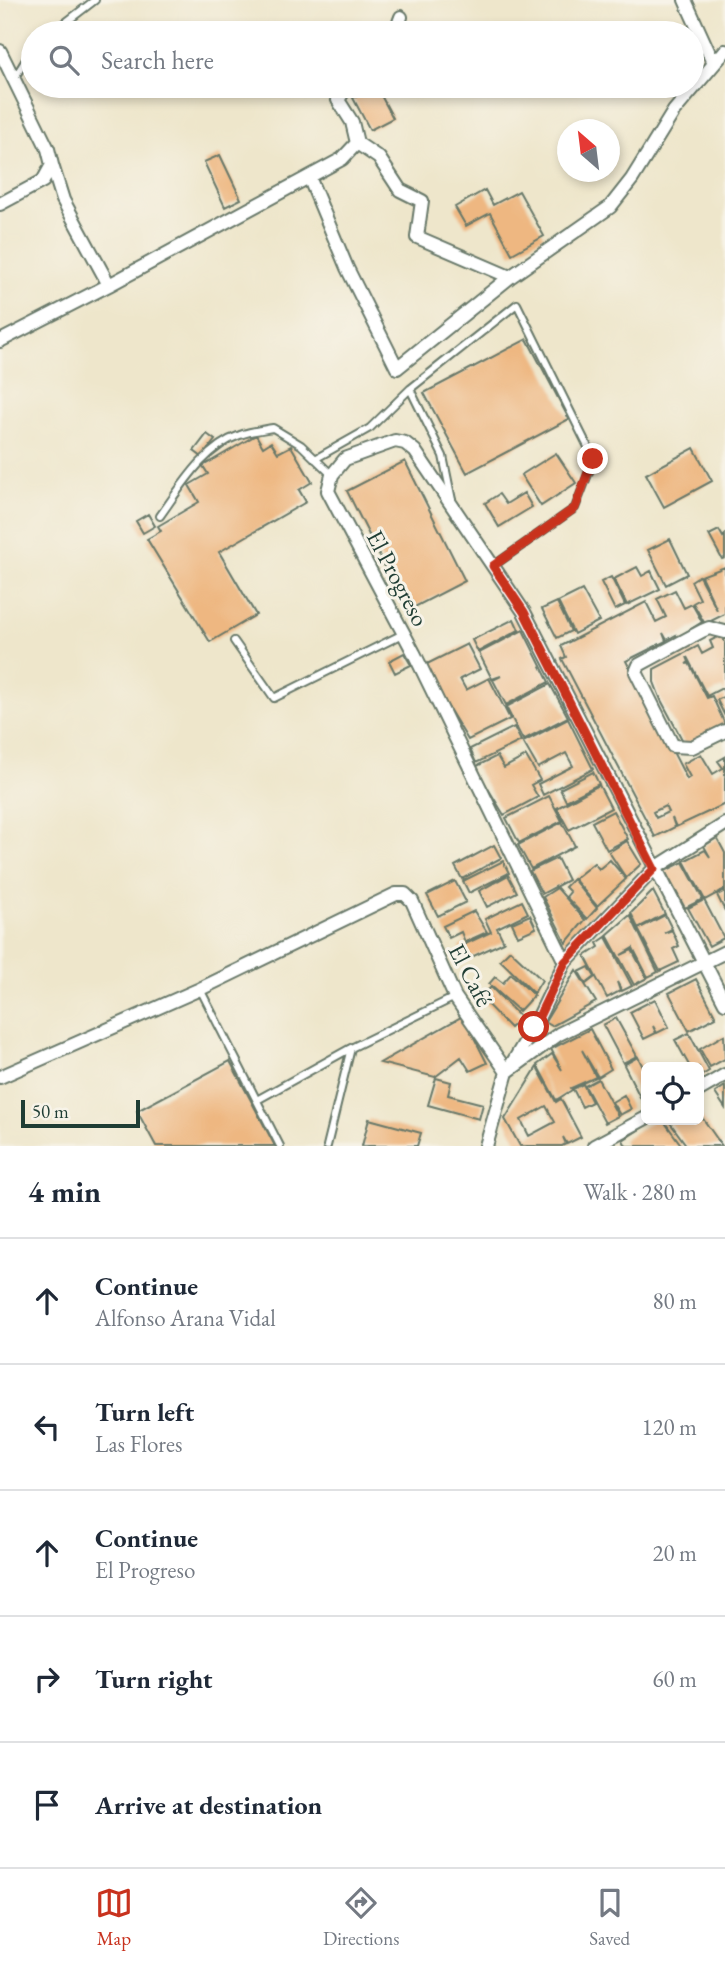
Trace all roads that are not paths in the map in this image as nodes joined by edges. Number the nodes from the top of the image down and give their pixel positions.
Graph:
1 (95, 0) edge
2 (685, 0) edge
3 (401, 17) dead end
4 (68, 21) edge
5 (400, 21) edge
6 (695, 21) edge
7 (704, 42) edge
8 (0, 51) edge
9 (725, 51) edge
10 (714, 64) junction
11 (21, 68) edge
12 (704, 76) edge
13 (14, 79) junction
14 (21, 93) edge
15 (23, 98) edge
16 (339, 98) edge
17 (685, 98) edge
18 (357, 143) junction
19 (52, 165) junction
20 (309, 177) junction
21 (0, 204) edge
22 (510, 277) junction
23 (109, 285) junction
24 (0, 341) edge
25 (410, 389) junction
26 (315, 459) junction
27 (332, 475) junction
28 (454, 508) junction
29 (160, 516) dead end
30 (493, 566) junction
31 (725, 632) edge
32 (404, 634) junction
33 (234, 641) dead end
34 (725, 731) edge
35 (725, 824) edge
36 (654, 869) junction
37 (725, 952) edge
38 (565, 962) junction
39 (704, 963) junction
40 (200, 989) junction
41 (455, 997) junction
42 (725, 1003) edge
43 (351, 1048) junction
44 (507, 1072) junction
45 (725, 1075) edge
46 (0, 1077) edge
47 (704, 1087) edge
48 (257, 1100) junction
49 (641, 1121) edge
50 (280, 1146) edge
51 (327, 1146) edge
52 (486, 1146) edge
53 (594, 1146) edge

1 - 4 lane
2 - 6 street
3 - 5 street
7 - 10 street
8 - 13 street
9 - 10 street
10 - 12 street
11 - 13 lane
13 - 14 street
15 - 19 street
16 - 18 street
17 - 22 street
18 - 20 street
18 - 22 street
19 - 21 street
19 - 23 street
20 - 22 street
20 - 23 street
23 - 24 street
25 - 26 lane
25 - 28 lane
25 - 30 lane
26 - 27 lane
26 - 29 lane
27 - 28 street
27 - 32 street, El Progreso
28 - 30 street
30 - 36 street
31 - 34 street
32 - 33 lane
32 - 38 street, El Progreso
35 - 36 street
36 - 38 street
36 - 39 street
37 - 39 street
38 - 44 street
39 - 42 street
39 - 44 street
40 - 41 street, El Café
40 - 46 street
40 - 48 lane
41 - 43 lane
41 - 44 street, El Café
43 - 48 lane
43 - 51 lane
44 - 52 street
45 - 47 street
48 - 50 lane
49 - 53 street

